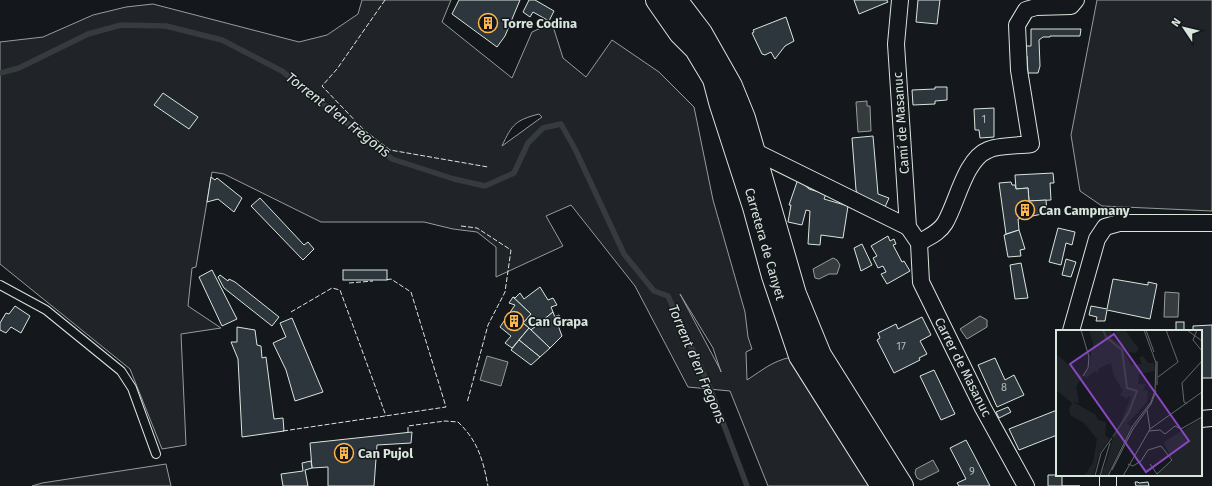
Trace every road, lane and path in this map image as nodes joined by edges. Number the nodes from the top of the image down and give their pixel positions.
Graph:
1 (657, 0) edge
2 (676, 0) edge
3 (900, 0) edge
4 (1076, 0) edge
5 (714, 79) junction
6 (754, 151) junction
7 (1212, 223) edge
8 (908, 227) junction
9 (918, 243) junction
10 (0, 285) edge
11 (1071, 330) edge
12 (156, 454) dead end
13 (882, 486) edge
14 (902, 486) edge
15 (1026, 486) edge

1 - 5 street, Carretera de Canyet
2 - 6 street, Carretera de Canyet
3 - 8 street, Camí de Masanuc
4 - 9 street
5 - 6 street
5 - 13 street, Carretera de Canyet
6 - 8 street
6 - 14 street, Carretera de Canyet
7 - 11 street
8 - 9 street, Camí de Masanuc
9 - 15 street, Carrer de Masanuc
10 - 12 lane

